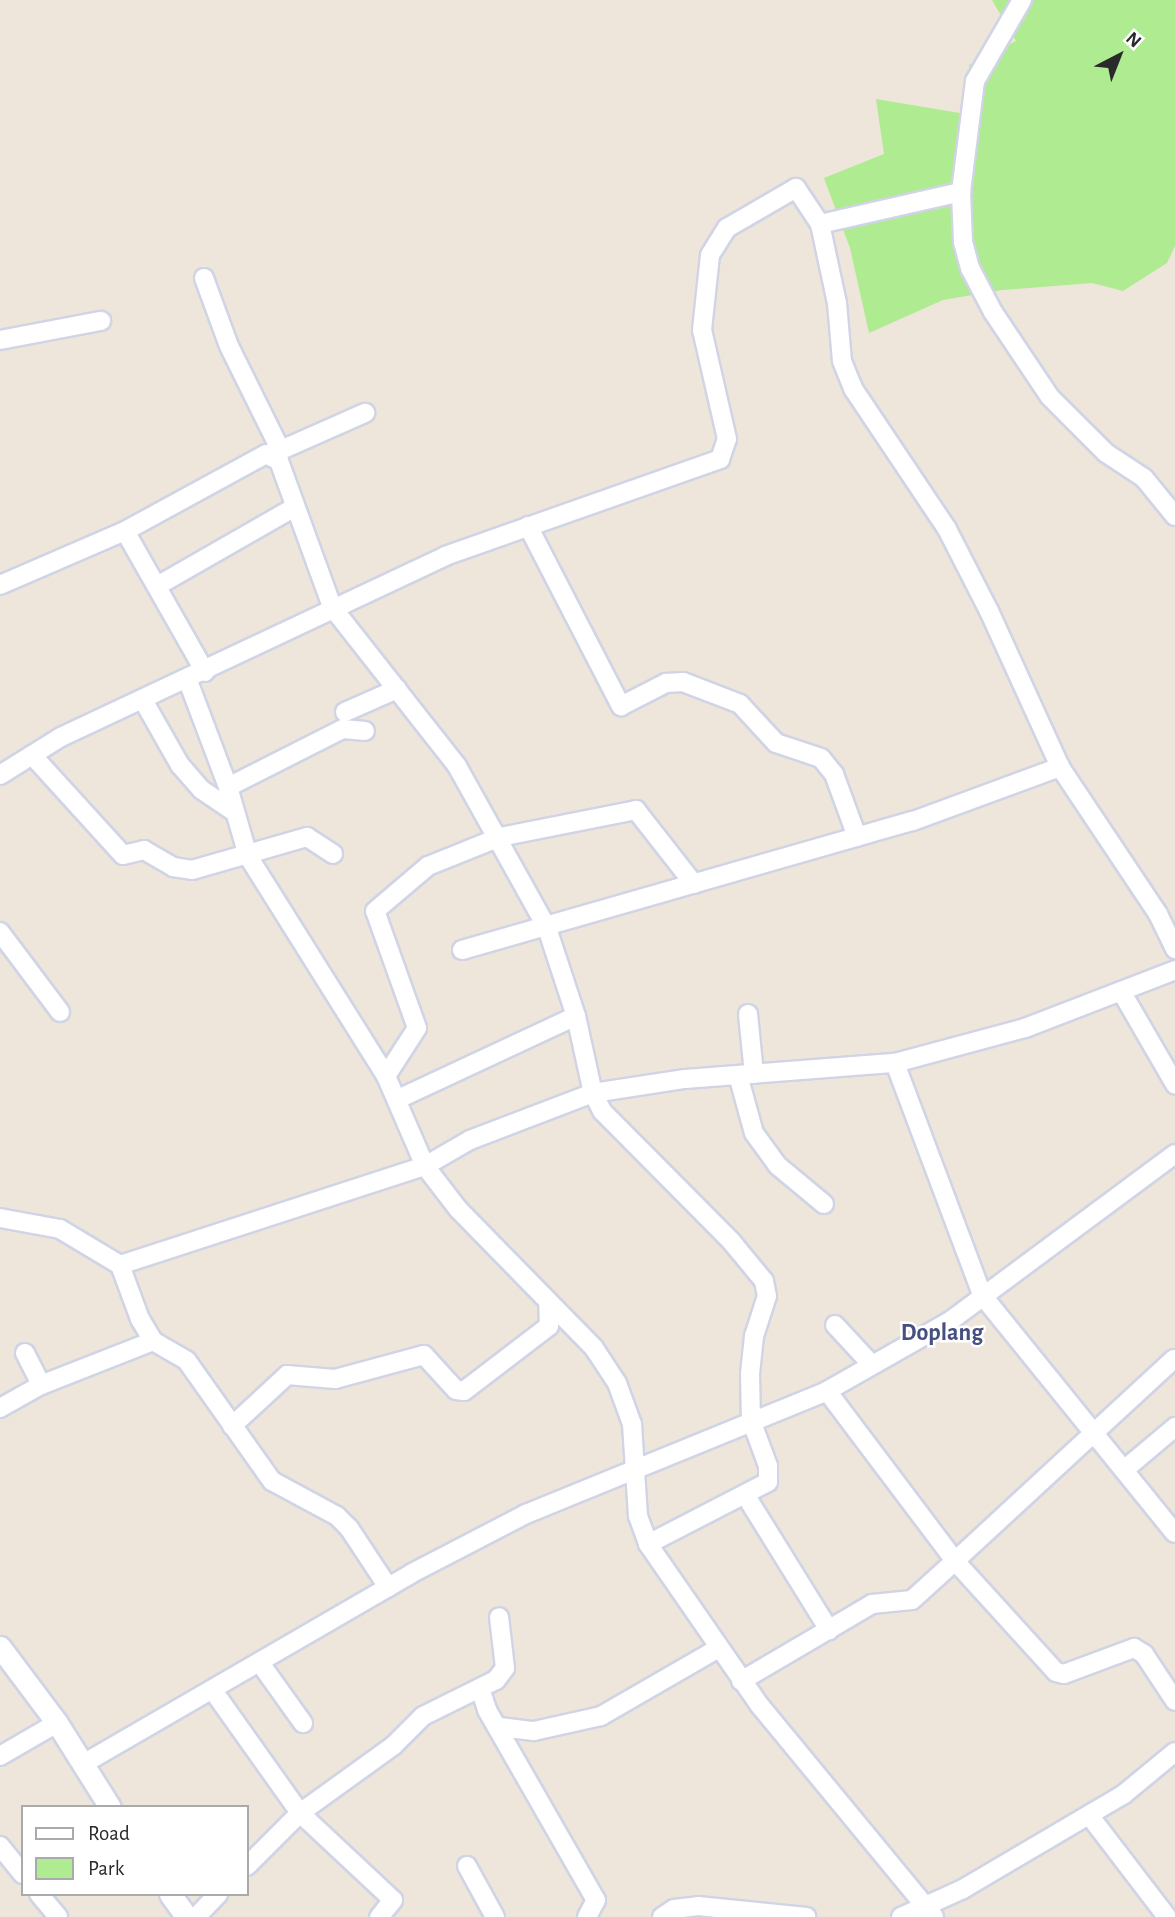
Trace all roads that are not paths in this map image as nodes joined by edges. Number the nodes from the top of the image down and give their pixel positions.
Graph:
1 (1021, 0) edge
2 (961, 192) junction
3 (820, 224) junction
4 (204, 278) dead end
5 (101, 321) dead end
6 (0, 340) edge
7 (365, 413) dead end
8 (276, 451) junction
9 (295, 507) junction
10 (1175, 516) edge
11 (528, 526) junction
12 (125, 531) junction
13 (0, 585) edge
14 (157, 586) junction
15 (332, 607) junction
16 (205, 672) junction
17 (188, 681) junction
18 (397, 689) junction
19 (143, 700) junction
20 (32, 755) junction
21 (1060, 767) junction
22 (0, 775) edge
23 (228, 787) junction
24 (233, 811) junction
25 (500, 837) junction
26 (858, 837) junction
27 (333, 854) dead end
28 (248, 856) junction
29 (694, 884) junction
30 (545, 923) junction
31 (0, 932) edge
32 (1175, 949) edge
33 (462, 950) dead end
34 (1175, 970) edge
35 (1121, 991) junction
36 (60, 1012) dead end
37 (748, 1014) dead end
38 (576, 1016) junction
39 (895, 1063) junction
40 (746, 1074) junction
41 (386, 1076) junction
42 (1175, 1084) edge
43 (593, 1093) junction
44 (398, 1099) junction
45 (1175, 1154) edge
46 (425, 1166) junction
47 (824, 1204) dead end
48 (0, 1218) edge
49 (120, 1265) junction
50 (982, 1295) junction
51 (548, 1302) junction
52 (835, 1325) dead end
53 (153, 1341) junction
54 (25, 1353) dead end
55 (1174, 1359) edge
56 (872, 1366) junction
57 (41, 1385) junction
58 (827, 1391) junction
59 (0, 1408) edge
60 (751, 1420) junction
61 (232, 1426) junction
62 (1175, 1427) edge
63 (1094, 1434) junction
64 (634, 1467) junction
65 (1124, 1470) junction
66 (746, 1496) junction
67 (1175, 1533) edge
68 (648, 1545) junction
69 (955, 1561) junction
70 (388, 1587) junction
71 (499, 1617) dead end
72 (829, 1630) junction
73 (0, 1647) edge
74 (719, 1648) junction
75 (260, 1663) junction
76 (741, 1681) junction
77 (480, 1688) junction
78 (214, 1692) junction
79 (1175, 1701) edge
80 (57, 1723) junction
81 (303, 1723) dead end
82 (500, 1727) junction
83 (1175, 1752) edge
84 (0, 1756) edge
85 (83, 1763) junction
86 (109, 1805) edge
87 (300, 1813) junction
88 (1089, 1815) junction
89 (0, 1846) edge
90 (248, 1865) edge
91 (467, 1866) dead end
92 (12, 1869) edge
93 (40, 1896) edge
94 (171, 1896) edge
95 (216, 1896) edge
96 (704, 1912) edge
97 (931, 1912) edge
98 (58, 1917) edge
99 (187, 1917) edge
100 (196, 1917) edge
101 (379, 1917) edge
102 (495, 1917) edge
103 (587, 1917) edge
104 (662, 1917) edge
105 (806, 1917) edge
106 (901, 1917) edge
107 (1167, 1917) edge

1 - 2 street
2 - 3 street
2 - 10 street
3 - 11 street
3 - 21 street
4 - 8 street
5 - 6 street
7 - 8 street
8 - 9 street
8 - 12 street
9 - 14 street
9 - 15 street
11 - 15 street
11 - 26 street
12 - 13 street
12 - 14 street
14 - 16 street
15 - 16 street
15 - 18 street
16 - 17 street
17 - 19 street
17 - 23 street
18 - 23 street
18 - 25 street
19 - 20 street
19 - 24 street
20 - 22 street
20 - 28 street
21 - 26 street
21 - 32 street
23 - 24 street
24 - 28 street
25 - 29 street
25 - 30 street
25 - 41 street
26 - 29 street
27 - 28 street
28 - 41 street
29 - 30 street
30 - 33 street
30 - 38 street
31 - 36 street
34 - 35 street
35 - 39 street
35 - 42 street
37 - 40 street
38 - 43 street
38 - 44 street
39 - 40 street
39 - 50 street
40 - 43 street
40 - 47 street
41 - 44 street
43 - 46 street
43 - 60 street
44 - 46 street
45 - 50 street
46 - 49 street
46 - 51 street
48 - 49 street
49 - 53 street
50 - 56 street
50 - 63 street
51 - 61 street
51 - 64 street
52 - 56 street
53 - 57 street
53 - 61 street
54 - 57 street
55 - 63 street
56 - 58 street
57 - 59 street
58 - 60 street
58 - 69 street
60 - 64 street
60 - 66 street
61 - 70 street
62 - 65 street
63 - 65 street
63 - 69 street
64 - 68 street
64 - 70 street
65 - 67 street
66 - 68 street
66 - 72 street
68 - 74 street
69 - 72 street
69 - 79 street
70 - 75 street
71 - 77 street
72 - 76 street
73 - 80 street
74 - 76 street
74 - 82 street
75 - 78 street
75 - 81 street
76 - 97 street
77 - 82 street
77 - 87 street
78 - 85 street
78 - 87 street
80 - 84 street
80 - 85 street
82 - 103 street
83 - 88 street
85 - 86 street
87 - 90 street
87 - 101 street
88 - 97 street
88 - 107 street
89 - 92 street
91 - 102 street
93 - 98 street
94 - 99 street
95 - 100 street
96 - 104 street
96 - 105 street
97 - 106 street

